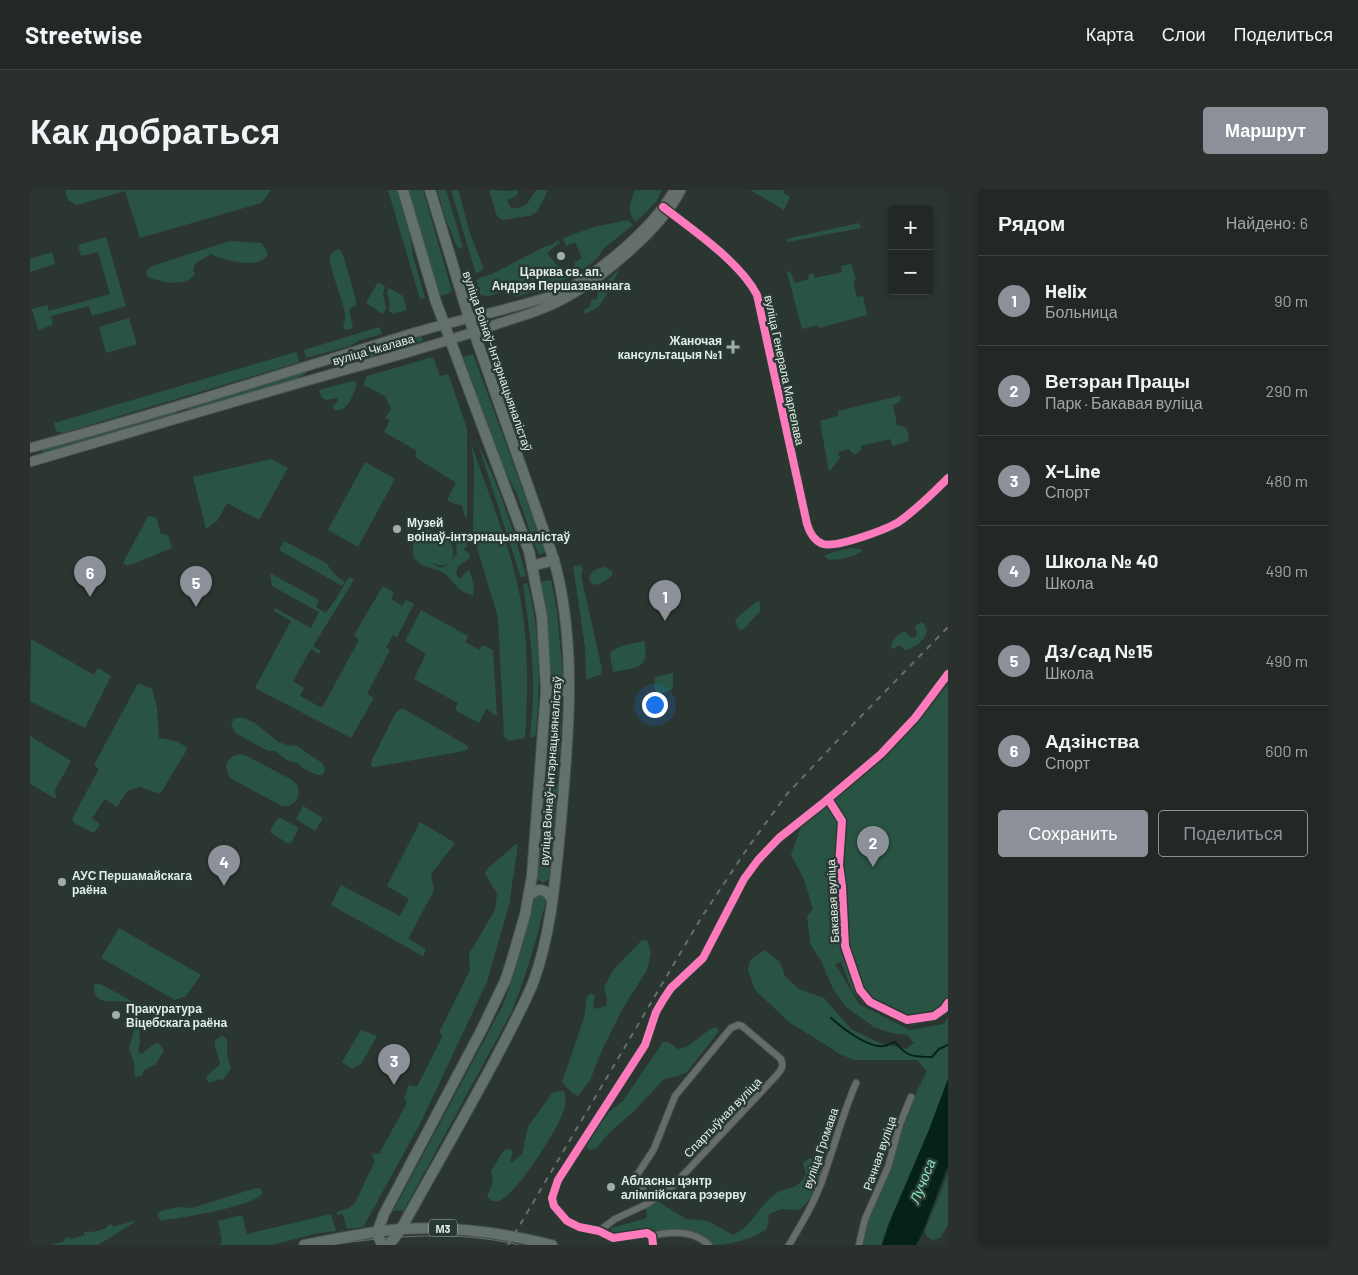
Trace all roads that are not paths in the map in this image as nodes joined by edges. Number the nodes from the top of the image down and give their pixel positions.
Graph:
1 (404, 190) edge
2 (430, 190) edge
3 (674, 190) edge
4 (681, 190) edge
5 (666, 209) junction
6 (469, 318) junction
7 (444, 324) junction
8 (474, 333) junction
9 (450, 341) junction
10 (366, 348) junction
11 (344, 355) junction
12 (370, 363) junction
13 (348, 369) junction
14 (188, 402) junction
15 (172, 407) junction
16 (191, 414) junction
17 (175, 419) junction
18 (30, 448) edge
19 (30, 462) edge
20 (948, 478) edge
21 (554, 560) junction
22 (532, 566) junction
23 (948, 674) edge
24 (546, 691) junction
25 (569, 691) junction
26 (828, 799) junction
27 (532, 876) junction
28 (555, 879) junction
29 (529, 896) junction
30 (552, 900) junction
31 (948, 1003) edge
32 (856, 1083) dead end
33 (911, 1097) dead end
34 (647, 1204) junction
35 (401, 1229) junction
36 (599, 1231) junction
37 (378, 1233) junction
38 (652, 1236) junction
39 (304, 1245) edge
40 (382, 1245) edge
41 (389, 1245) edge
42 (552, 1245) edge
43 (653, 1245) edge
44 (709, 1245) edge
45 (789, 1245) edge
46 (859, 1245) edge

1 - 7 main road, вуліца Воінаў-Інтэрнацыяналістаў
2 - 6 main road, вуліца Воінаў-Інтэрнацыяналістаў
3 - 5 main road, вуліца Чкалава
4 - 5 main road, вуліца Чкалава
5 - 6 main road, вуліца Чкалава
5 - 8 main road, вуліца Чкалава
5 - 20 street, вуліца Генерала Маргелава
6 - 7 main road, вуліца Чкалава
6 - 8 main road, вуліца Воінаў-Інтэрнацыяналістаў
7 - 9 main road, вуліца Воінаў-Інтэрнацыяналістаў
7 - 10 main road, вуліца Чкалава
8 - 9 main road, вуліца Чкалава
8 - 21 main road, вуліца Воінаў-Інтэрнацыяналістаў
9 - 12 main road, вуліца Чкалава
9 - 22 main road, вуліца Воінаў-Інтэрнацыяналістаў
10 - 11 main road, вуліца Чкалава
10 - 12 main road
11 - 13 main road
11 - 14 main road, вуліца Чкалава
12 - 13 main road, вуліца Чкалава
13 - 16 main road, вуліца Чкалава
14 - 15 main road, вуліца Чкалава
14 - 16 main road
15 - 17 main road
15 - 18 main road, вуліца Чкалава
16 - 17 main road, вуліца Чкалава
17 - 19 main road, вуліца Чкалава
21 - 22 main road
21 - 25 main road, вуліца Воінаў-Інтэрнацыяналістаў
22 - 24 main road, вуліца Воінаў-Інтэрнацыяналістаў
23 - 26 street
24 - 25 main road
24 - 27 main road, вуліца Воінаў-Інтэрнацыяналістаў
25 - 28 main road, вуліца Воінаў-Інтэрнацыяналістаў
26 - 31 street, Бакавая вуліца
26 - 36 street
27 - 28 main road
27 - 29 main road, вуліца Воінаў-Інтэрнацыяналістаў
28 - 30 main road, вуліца Воінаў-Інтэрнацыяналістаў
29 - 30 main road
29 - 37 main road, вуліца Воінаў-Інтэрнацыяналістаў
30 - 35 main road, вуліца Воінаў-Інтэрнацыяналістаў
32 - 45 street, вуліца Громава
33 - 46 street, Рачная вуліца
34 - 34 street, Спартыўная вуліца
34 - 36 street, Спартыўная вуліца
35 - 37 main road, М3
35 - 41 main road, вуліца Воінаў-Інтэрнацыяналістаў
35 - 42 main road, М3
36 - 38 street
37 - 39 main road, М3
37 - 40 main road
38 - 43 street
38 - 44 street

